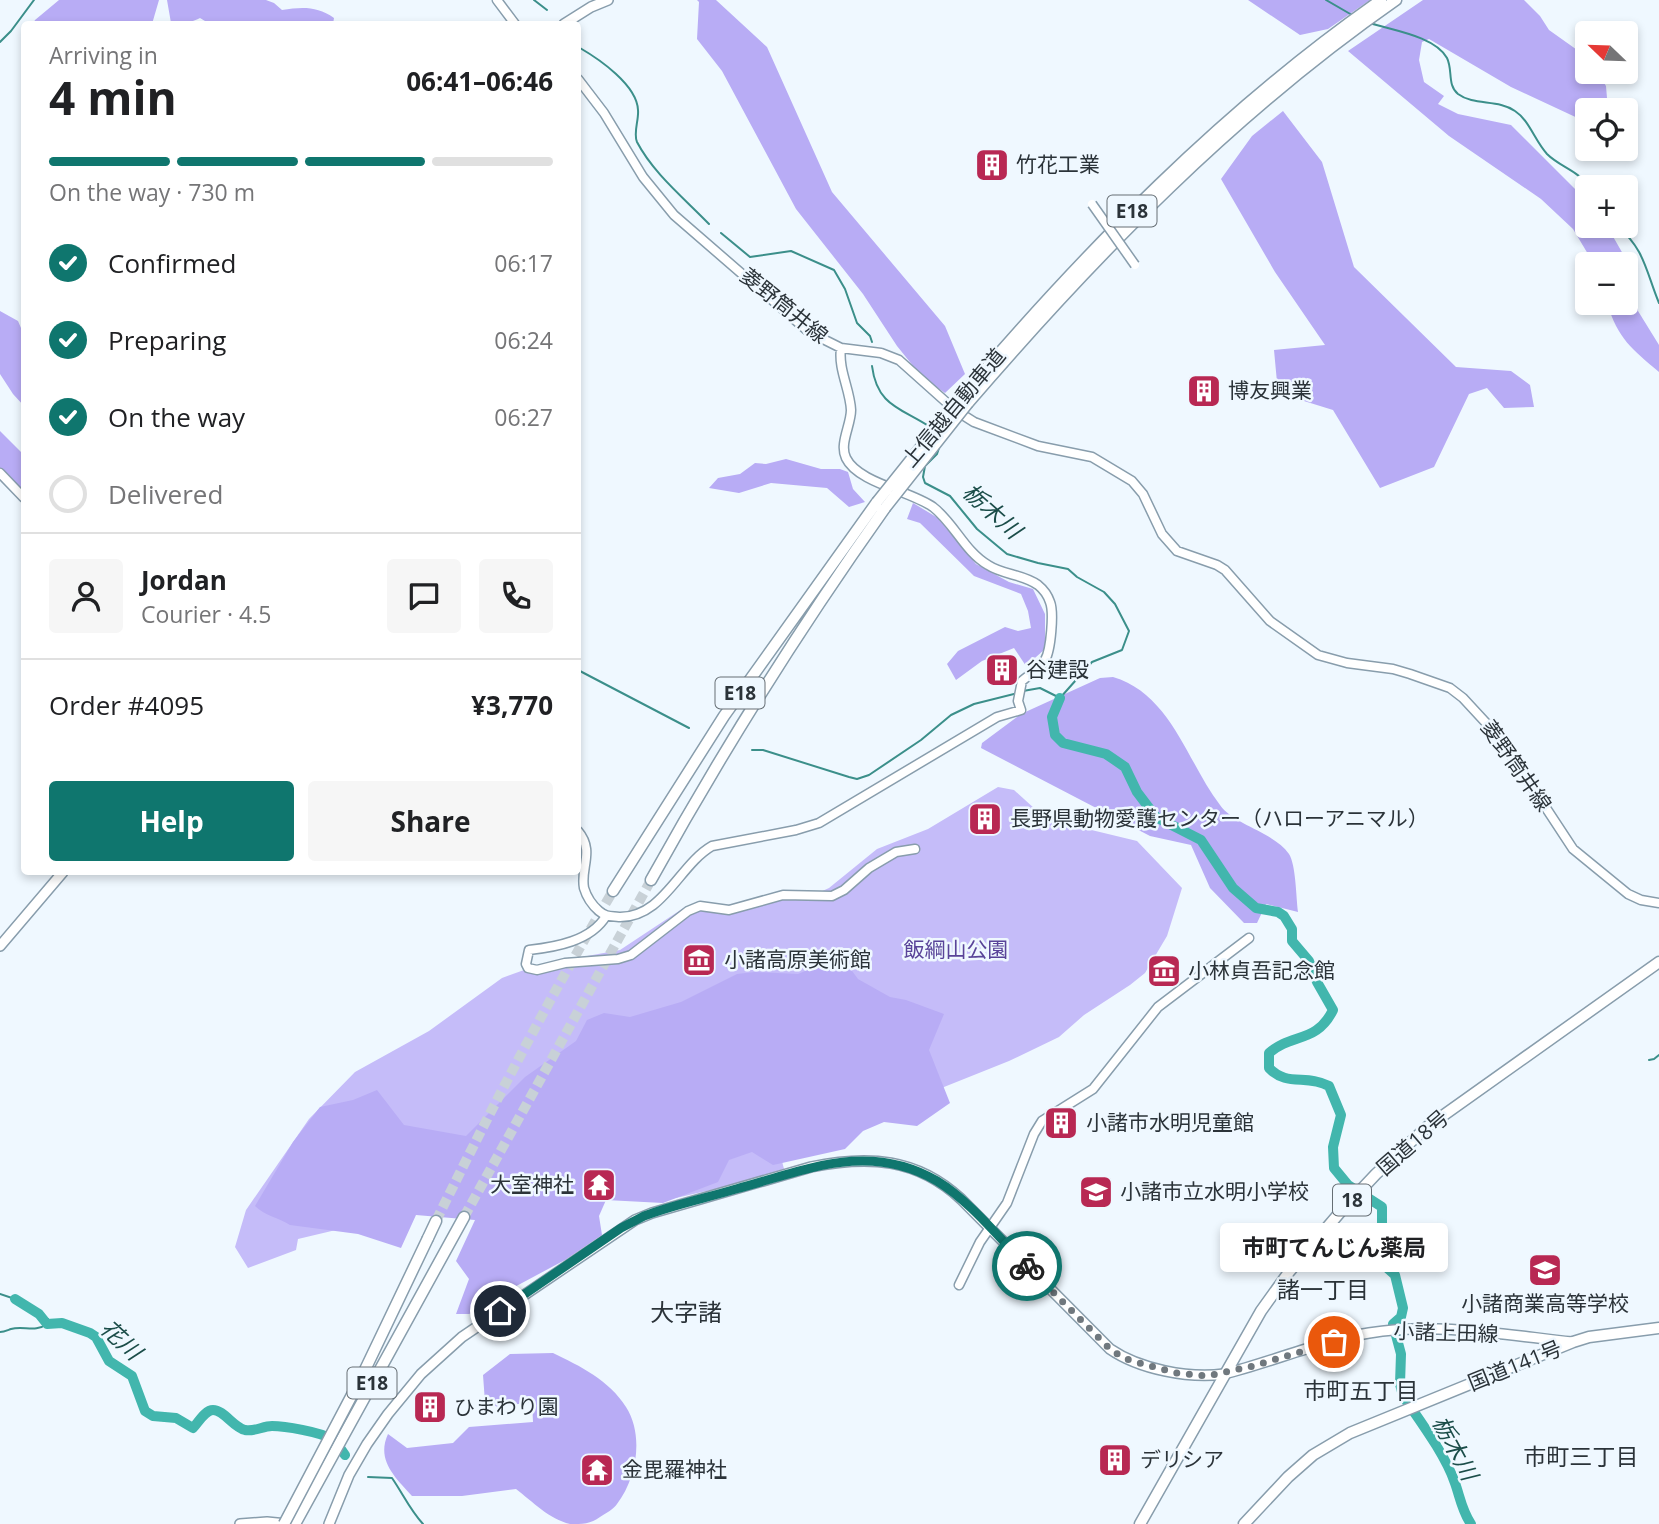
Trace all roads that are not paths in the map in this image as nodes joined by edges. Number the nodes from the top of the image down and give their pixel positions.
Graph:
1 (497, 0) edge
2 (608, 0) edge
3 (1381, 0) edge
4 (1396, 0) edge
5 (513, 21) edge
6 (570, 21) edge
7 (1325, 46) junction
8 (581, 83) edge
9 (1090, 202) dead end
10 (1135, 265) dead end
11 (841, 348) junction
12 (0, 473) edge
13 (21, 495) edge
14 (881, 505) junction
15 (581, 837) edge
16 (915, 849) dead end
17 (60, 875) edge
18 (652, 880) tunnel mouth
19 (613, 891) tunnel mouth
20 (1659, 903) edge
21 (606, 916) junction
22 (1249, 938) dead end
23 (0, 946) edge
24 (1659, 962) edge
25 (464, 1217) tunnel mouth
26 (436, 1221) tunnel mouth
27 (990, 1228) junction
28 (959, 1286) dead end
29 (1659, 1328) edge
30 (1573, 1342) junction
31 (1224, 1374) junction
32 (240, 1524) edge
33 (286, 1524) edge
34 (295, 1524) edge
35 (329, 1524) edge
36 (1140, 1524) edge
37 (1244, 1524) edge

1 - 5 street
2 - 6 main road
3 - 7 highway, 上信越自動車道 / E18
4 - 7 highway, 上信越自動車道 / E18
7 - 14 highway, 上信越自動車道 / E18, bridge
8 - 11 street, 菱野筒井線
9 - 10 street, bridge
11 - 20 street, 菱野筒井線
11 - 21 street
12 - 13 street
14 - 18 highway, 上信越自動車道 / E18
14 - 19 highway, 上信越自動車道 / E18
15 - 21 street
16 - 21 street
17 - 23 main road
22 - 27 street
24 - 31 highway, 国道18号 / 18
25 - 34 highway, E18
26 - 33 highway, E18, bridge
27 - 28 street
27 - 31 main road, 小諸上田線
27 - 35 main road, 小諸上田線
29 - 30 highway, 国道141号
30 - 31 main road, 小諸上田線
30 - 37 highway, 国道141号
31 - 36 highway, 国道18号 / 18
32 - 33 main road

